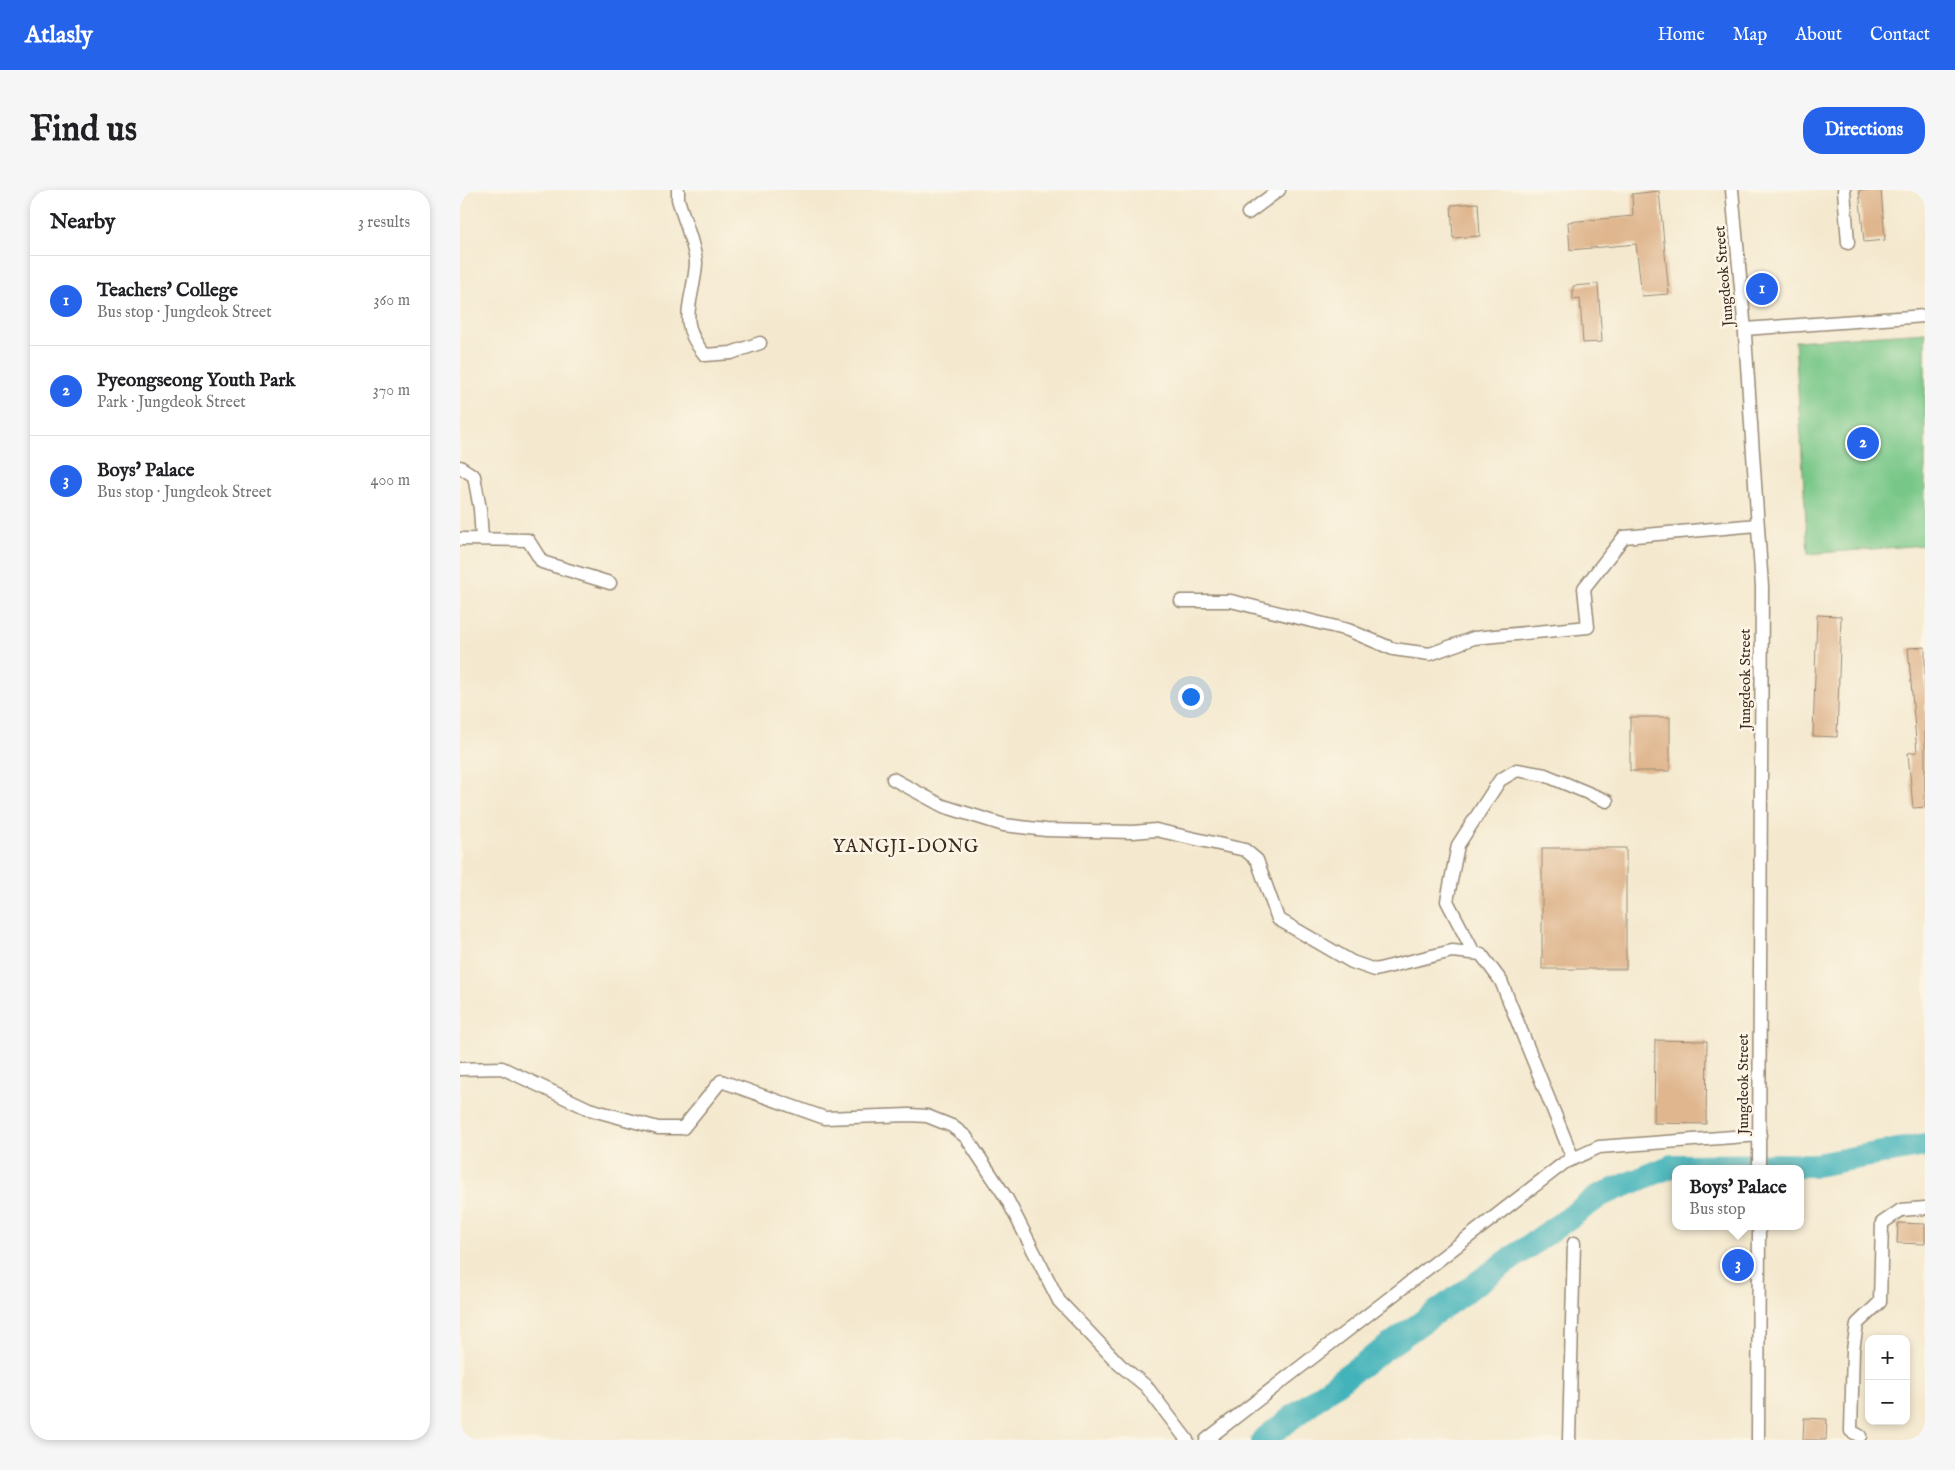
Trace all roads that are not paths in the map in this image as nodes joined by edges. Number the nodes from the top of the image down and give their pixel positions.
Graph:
1 (678, 190) edge
2 (1279, 190) edge
3 (1732, 190) edge
4 (1844, 190) edge
5 (1248, 213) dead end
6 (1848, 243) dead end
7 (1925, 316) edge
8 (1745, 329) junction
9 (760, 343) dead end
10 (460, 467) edge
11 (1757, 524) junction
12 (460, 539) edge
13 (482, 539) junction
14 (610, 583) dead end
15 (1181, 601) dead end
16 (893, 778) dead end
17 (1607, 801) dead end
18 (1474, 953) junction
19 (460, 1069) edge
20 (1760, 1135) junction
21 (1573, 1159) junction
22 (1759, 1165) edge
23 (1925, 1208) edge
24 (1759, 1230) edge
25 (1574, 1242) dead end
26 (1860, 1436) dead end
27 (1186, 1440) edge
28 (1206, 1440) edge
29 (1569, 1440) edge
30 (1758, 1440) edge

1 - 9 street
2 - 5 street
3 - 8 street, Jungdeok Street
4 - 6 street
7 - 8 street
8 - 11 street, Jungdeok Street
10 - 13 street
11 - 15 street
11 - 20 street, Jungdeok Street
12 - 13 street
13 - 14 street
16 - 18 street
17 - 18 street
18 - 21 street
19 - 27 street
20 - 21 street
20 - 22 street, Jungdeok Street
21 - 28 street
23 - 26 street
24 - 30 street
25 - 29 street

